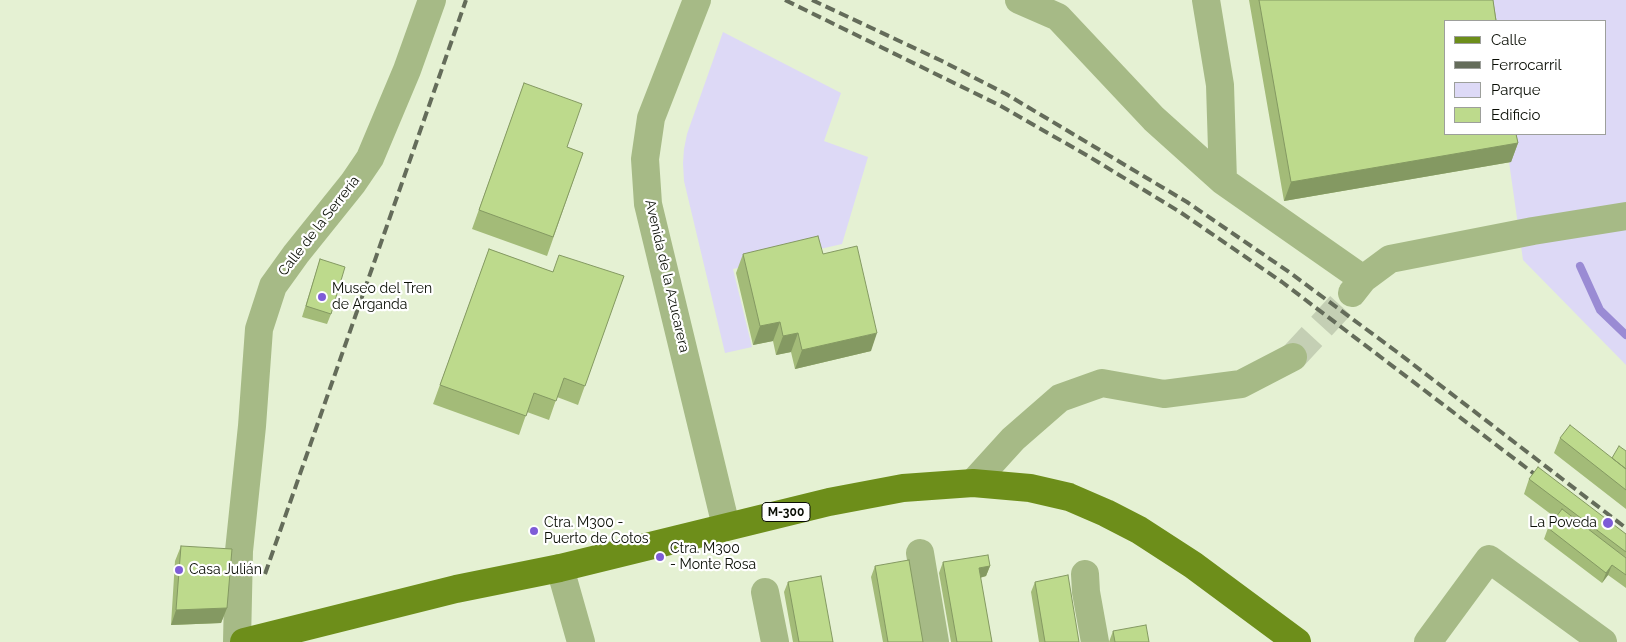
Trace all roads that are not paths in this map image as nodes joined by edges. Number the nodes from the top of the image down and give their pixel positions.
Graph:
1 (432, 0) edge
2 (697, 0) edge
3 (1019, 0) edge
4 (1206, 0) edge
5 (1223, 181) junction
6 (1626, 216) edge
7 (1293, 357) tunnel mouth
8 (973, 482) junction
9 (726, 526) junction
10 (920, 553) dead end
11 (560, 568) junction
12 (1085, 574) dead end
13 (765, 592) dead end
14 (261, 640) edge
15 (237, 642) edge
16 (581, 642) edge
17 (775, 642) edge
18 (935, 642) edge
19 (1094, 642) edge
20 (1296, 642) edge
21 (1428, 642) edge
22 (1603, 642) edge

1 - 15 street, Calle de la Serrería
2 - 9 street, Avenida de la Azucarera
3 - 5 street
4 - 5 street
5 - 6 street
7 - 8 street
8 - 9 main road, M-300
8 - 20 main road, M-300
9 - 11 main road, M-300
10 - 18 street
11 - 14 main road, M-300
11 - 16 street
12 - 19 street
13 - 17 street
21 - 22 street

